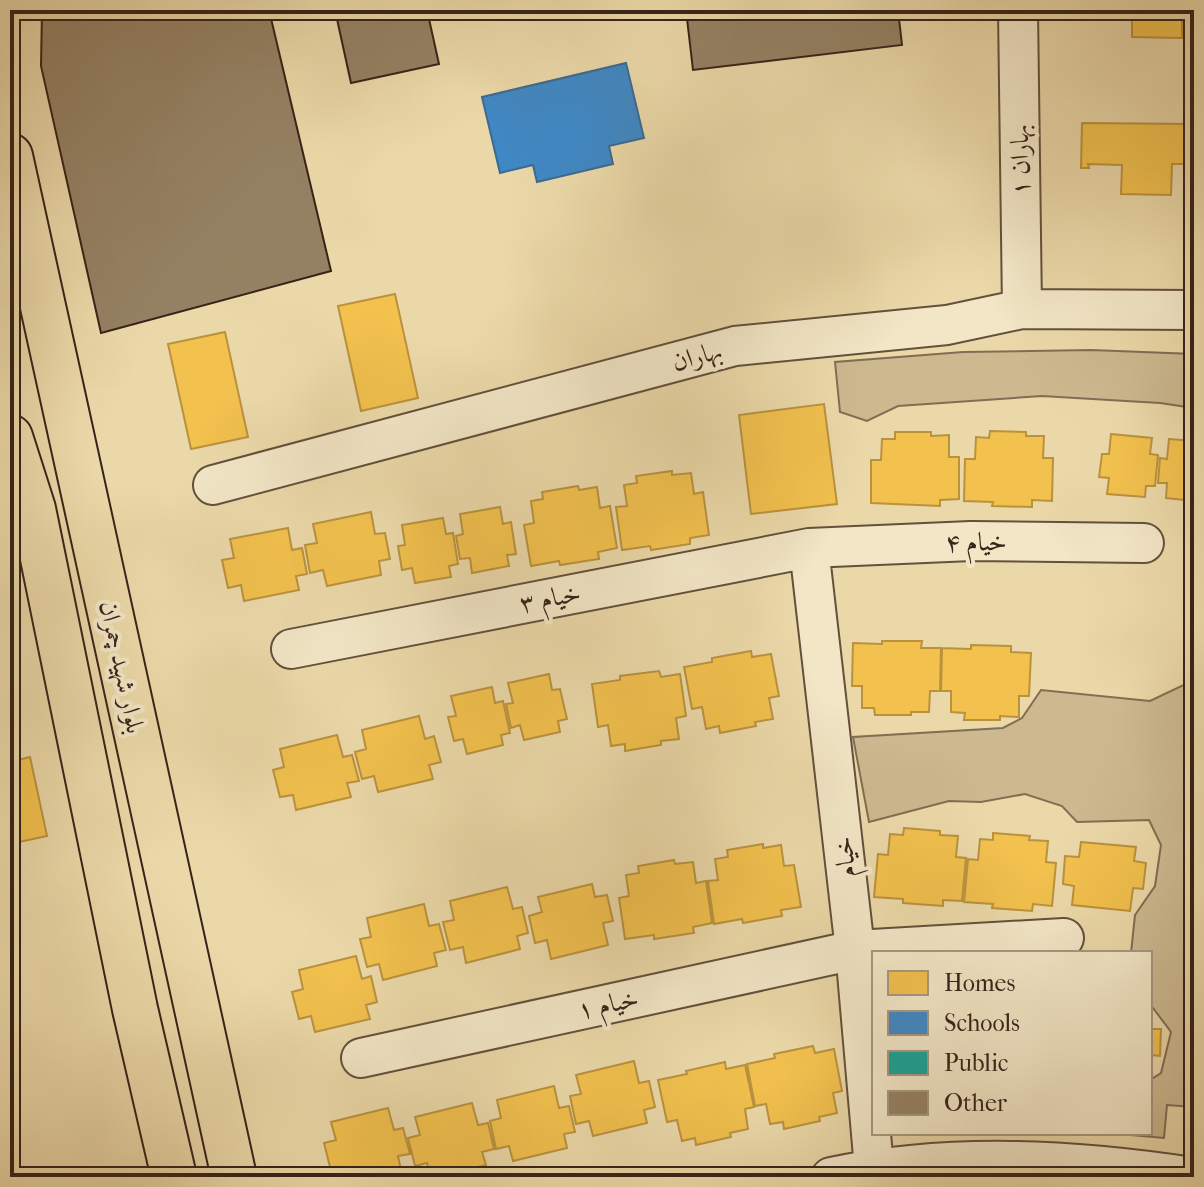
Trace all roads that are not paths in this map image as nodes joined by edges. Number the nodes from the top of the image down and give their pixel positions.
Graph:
1 (1018, 10) edge
2 (10, 156) edge
3 (1022, 309) junction
4 (1194, 310) edge
5 (10, 437) edge
6 (213, 485) dead end
7 (22, 502) edge
8 (1144, 543) dead end
9 (809, 548) junction
10 (291, 649) dead end
11 (1064, 938) dead end
12 (855, 950) junction
13 (361, 1058) dead end
14 (874, 1168) junction
15 (174, 1177) edge
16 (234, 1177) edge
17 (831, 1177) edge
18 (1193, 1177) edge

1 - 3 street, بهاران ۱
2 - 16 main road, بلوار شهید چمران
3 - 4 street, بهاران
3 - 6 street, بهاران
5 - 7 main road
7 - 15 main road
8 - 9 street, خیام ۴
9 - 10 street, خیام ۳
9 - 12 street, خیام
11 - 12 street, خیام ۱
12 - 13 street, خیام ۱
12 - 14 street, خیام
14 - 17 street
14 - 18 street

